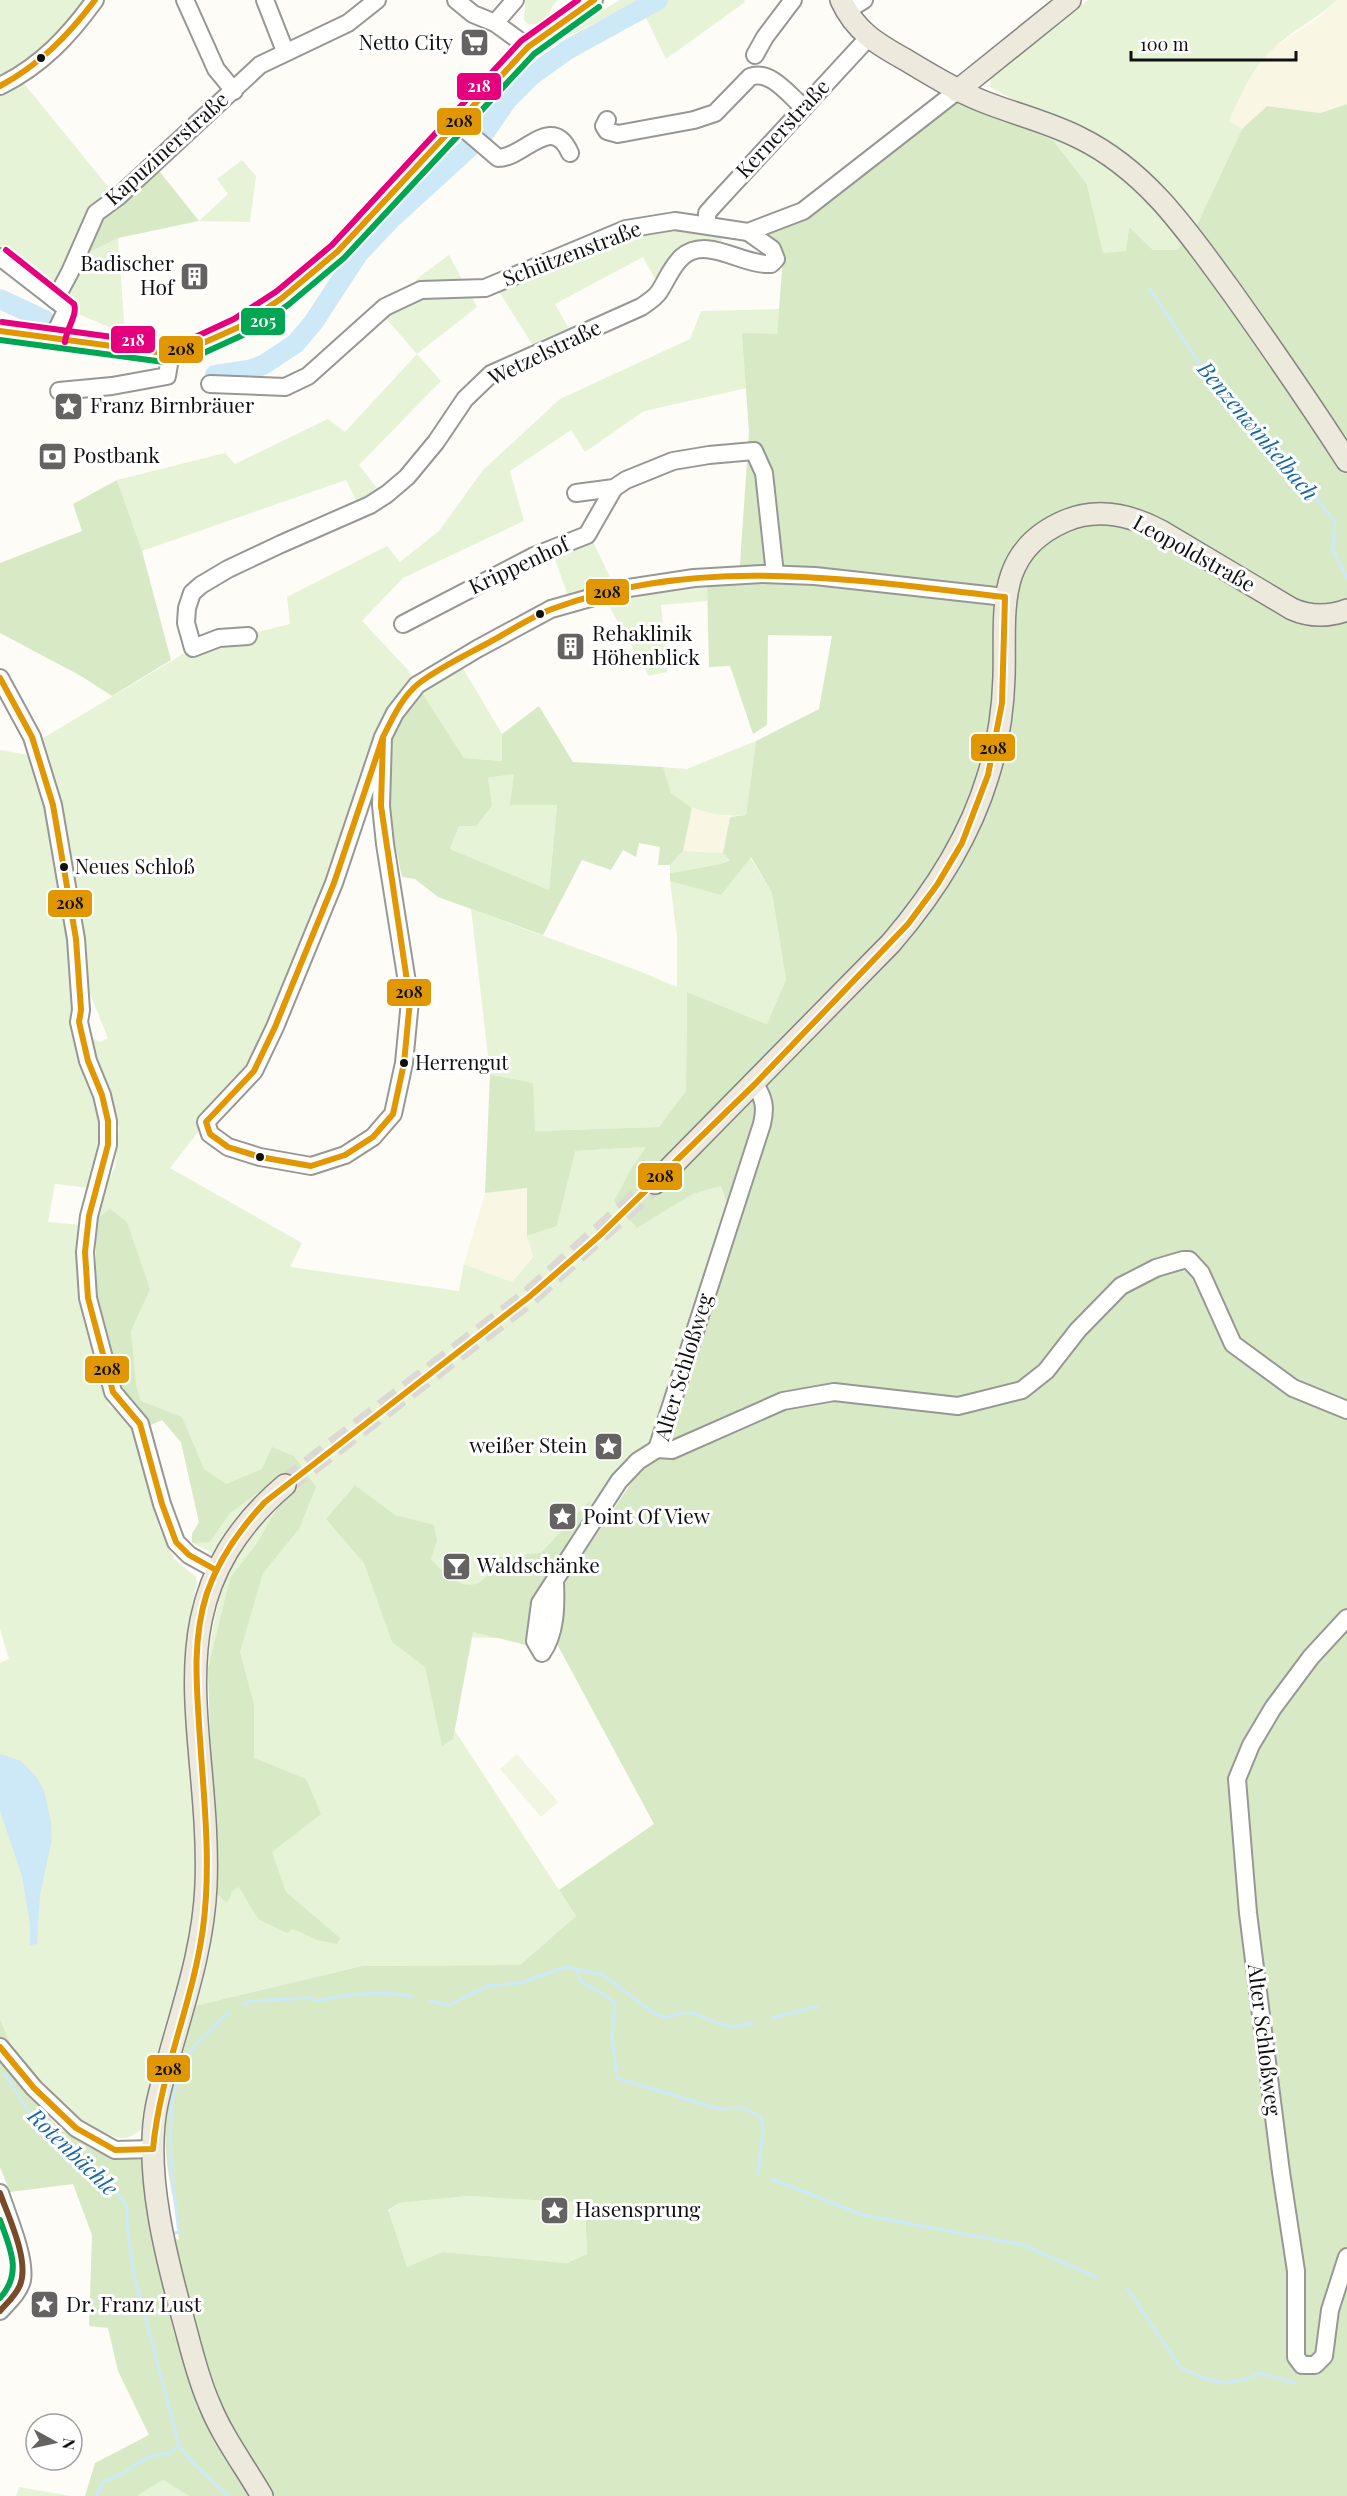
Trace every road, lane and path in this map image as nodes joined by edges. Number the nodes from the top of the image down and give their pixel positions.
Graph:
1 (95, 0) edge
2 (185, 0) edge
3 (265, 0) edge
4 (376, 0) edge
5 (456, 0) edge
6 (515, 0) edge
7 (594, 0) edge
8 (793, 0) edge
9 (864, 0) edge
10 (1070, 0) edge
11 (843, 6) edge
12 (495, 23) junction
13 (868, 38) junction
14 (528, 47) junction
15 (285, 51) junction
16 (755, 55) dead end
17 (0, 86) edge
18 (234, 91) junction
19 (957, 91) junction
20 (803, 107) junction
21 (607, 120) dead end
22 (462, 128) junction
23 (570, 153) dead end
24 (707, 225) junction
25 (748, 232) junction
26 (0, 257) edge
27 (55, 300) junction
28 (0, 332) edge
29 (56, 341) junction
30 (171, 352) junction
31 (210, 384) dead end
32 (59, 391) dead end
33 (1347, 461) edge
34 (614, 488) junction
35 (576, 493) dead end
36 (775, 574) junction
37 (1005, 597) junction
38 (1347, 610) edge
39 (404, 624) dead end
40 (249, 636) dead end
41 (0, 678) edge
42 (383, 737) junction
43 (754, 1084) junction
44 (655, 1183) tunnel mouth
45 (1347, 1410) edge
46 (657, 1449) junction
47 (285, 1485) tunnel mouth
48 (216, 1570) junction
49 (555, 1582) dead end
50 (1347, 1618) edge
51 (0, 2047) edge
52 (153, 2149) junction
53 (0, 2193) edge
54 (1347, 2257) edge
55 (0, 2311) edge
56 (262, 2496) edge

1 - 17 street
2 - 18 street, Kapuzinerstraße
3 - 15 street
4 - 15 street
5 - 12 street
6 - 12 street
7 - 14 street
8 - 16 street
9 - 11 street
10 - 19 main road
11 - 13 main road
12 - 14 street
13 - 19 main road
13 - 20 street, Kernerstraße
14 - 22 street
15 - 18 street
18 - 27 street, Kapuzinerstraße
19 - 25 street
19 - 33 main road
20 - 21 street
20 - 24 street, Kernerstraße
22 - 23 street
22 - 30 street
24 - 25 street, Schützenstraße
24 - 31 street, Schützenstraße
25 - 40 street, Wetzelstraße
26 - 27 street
27 - 29 street
28 - 29 street
29 - 30 street
30 - 32 street
34 - 35 street
34 - 36 street
34 - 39 street, Krippenhof
36 - 37 street
36 - 42 street
37 - 38 main road, Leopoldstraße
37 - 43 main road, Leopoldstraße
41 - 48 street
42 - 42 street
43 - 44 main road, Leopoldstraße
43 - 46 street, Alter Schloßweg
45 - 46 street, Alter Schloßweg
46 - 49 street
47 - 48 main road
48 - 52 main road
50 - 54 street, Alter Schloßweg
51 - 52 street
52 - 56 main road
53 - 55 street

